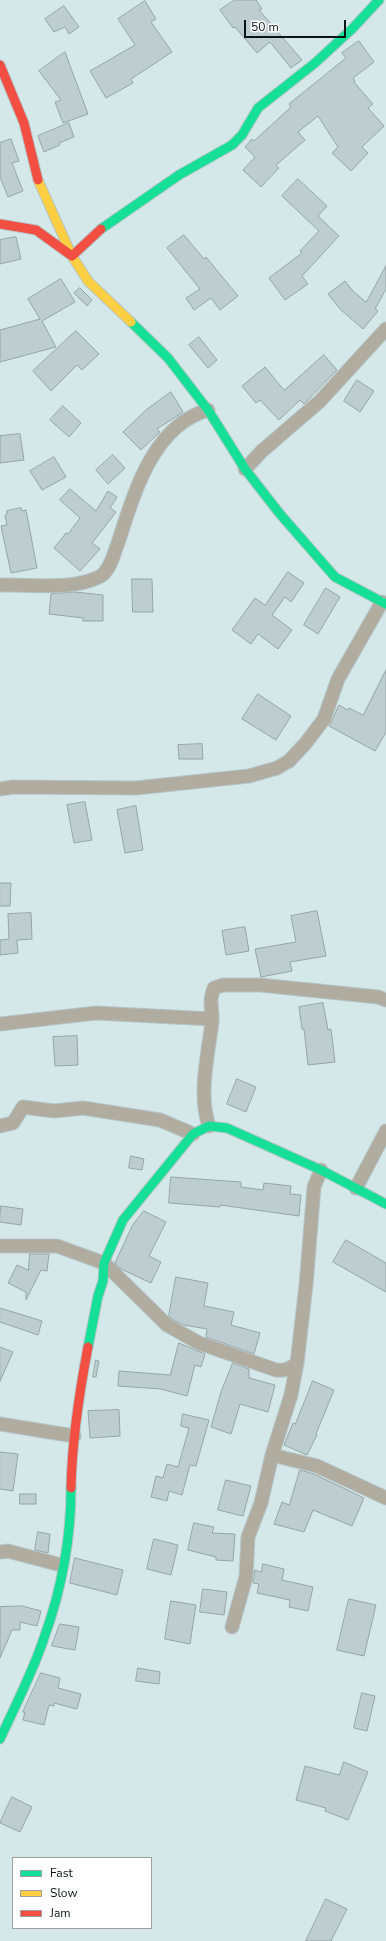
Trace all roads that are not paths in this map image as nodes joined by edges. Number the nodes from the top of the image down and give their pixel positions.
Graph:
1 (379, 0) edge
2 (0, 65) edge
3 (0, 224) edge
4 (72, 256) junction
5 (386, 329) edge
6 (208, 410) junction
7 (245, 469) junction
8 (0, 585) edge
9 (384, 603) edge
10 (0, 789) edge
11 (386, 1000) edge
12 (212, 1019) junction
13 (0, 1024) edge
14 (0, 1126) edge
15 (209, 1126) junction
16 (386, 1131) edge
17 (193, 1134) junction
18 (321, 1170) junction
19 (356, 1188) junction
20 (386, 1204) edge
21 (0, 1246) edge
22 (104, 1263) junction
23 (297, 1363) junction
24 (0, 1424) edge
25 (74, 1436) junction
26 (272, 1455) junction
27 (386, 1498) edge
28 (0, 1552) edge
29 (61, 1565) junction
30 (232, 1627) dead end
31 (0, 1739) edge

1 - 4 street
2 - 4 street
3 - 4 street
4 - 6 street
5 - 7 street
6 - 7 street
6 - 8 street
7 - 9 street
9 - 10 street
11 - 12 street
12 - 13 street
12 - 15 street
14 - 17 street
15 - 17 street
15 - 18 street
16 - 19 street
17 - 22 street
18 - 19 street
18 - 23 street
19 - 20 street
21 - 22 street
22 - 23 street
22 - 25 street
23 - 26 street
24 - 25 street
25 - 29 street
26 - 27 street
26 - 30 street
28 - 29 street
29 - 31 street

